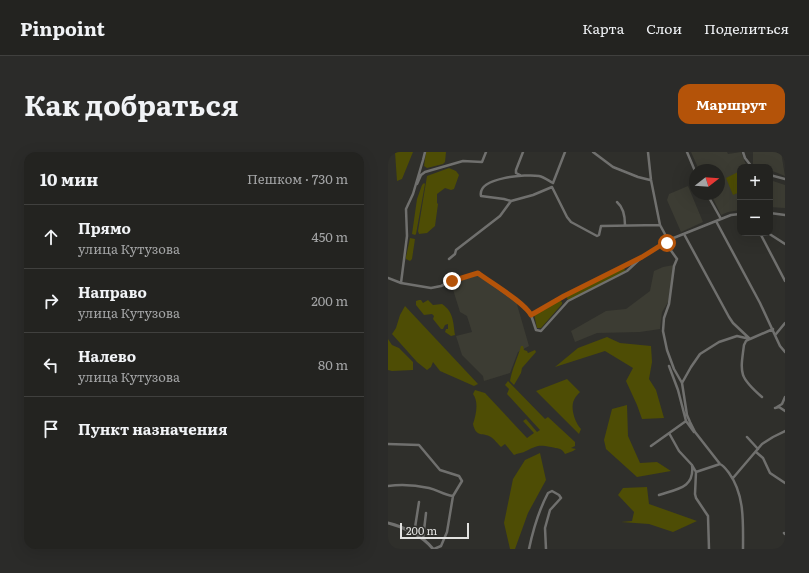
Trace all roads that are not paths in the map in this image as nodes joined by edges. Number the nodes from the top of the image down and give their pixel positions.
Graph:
1 (424, 152) edge
2 (486, 152) edge
3 (523, 152) edge
4 (565, 152) edge
5 (594, 152) edge
6 (648, 152) edge
7 (687, 152) edge
8 (743, 152) edge
9 (692, 164) edge
10 (749, 164) edge
11 (520, 175) junction
12 (773, 176) edge
13 (785, 179) edge
14 (651, 180) junction
15 (553, 185) junction
16 (413, 194) junction
17 (710, 200) edge
18 (511, 201) junction
19 (617, 202) dead end
20 (773, 213) edge
21 (737, 214) edge
22 (785, 215) edge
23 (721, 219) junction
24 (716, 221) junction
25 (625, 225) junction
26 (660, 225) junction
27 (684, 234) junction
28 (762, 236) edge
29 (773, 236) edge
30 (666, 242) junction
31 (785, 244) edge
32 (642, 257) junction
33 (449, 259) dead end
34 (388, 278) edge
35 (785, 281) edge
36 (401, 283) junction
37 (564, 296) junction
38 (568, 301) junction
39 (531, 315) junction
40 (785, 322) edge
41 (773, 329) junction
42 (776, 334) junction
43 (750, 339) junction
44 (785, 352) edge
45 (668, 366) dead end
46 (682, 383) junction
47 (762, 397) dead end
48 (785, 397) edge
49 (785, 411) edge
50 (686, 421) junction
51 (695, 432) junction
52 (785, 432) edge
53 (669, 433) junction
54 (747, 437) dead end
55 (388, 444) edge
56 (651, 446) dead end
57 (758, 448) junction
58 (756, 452) junction
59 (720, 464) junction
60 (692, 465) junction
61 (696, 472) junction
62 (733, 478) junction
63 (785, 483) edge
64 (388, 486) edge
65 (659, 495) dead end
66 (453, 496) junction
67 (419, 502) dead end
68 (426, 513) dead end
69 (388, 523) edge
70 (414, 534) junction
71 (423, 539) junction
72 (434, 549) edge
73 (529, 549) edge
74 (546, 549) edge
75 (709, 549) edge
76 (743, 549) edge

1 - 16 street
2 - 16 street
3 - 11 street
4 - 15 street
5 - 14 street
6 - 14 street
7 - 9 street
8 - 10 street
11 - 15 street
11 - 18 street
12 - 13 street
14 - 26 street
15 - 18 street
15 - 25 street
16 - 36 street
17 - 23 street
18 - 33 street
19 - 25 street
20 - 22 street
21 - 23 street
23 - 24 street
24 - 27 street
24 - 41 street
25 - 26 street
26 - 30 street
27 - 30 street
27 - 43 street
28 - 35 street
29 - 31 street
30 - 32 street
30 - 46 street
32 - 37 street
32 - 38 street
34 - 36 street
36 - 39 street
37 - 38 street
37 - 39 street
38 - 39 street
40 - 42 street
41 - 42 street
41 - 43 street
42 - 44 street
43 - 46 street
43 - 47 street
45 - 50 street
46 - 51 street
48 - 49 street
50 - 51 street
50 - 53 street
51 - 59 street
52 - 57 street
53 - 56 street
53 - 60 street
54 - 57 street
55 - 66 street
57 - 58 street
58 - 62 street
58 - 63 street
59 - 61 street
59 - 62 street
60 - 61 street
60 - 65 street
61 - 75 street
62 - 76 street
64 - 66 street
66 - 72 street
67 - 70 street
68 - 71 street
69 - 70 street
70 - 71 street
71 - 72 street
73 - 74 street

